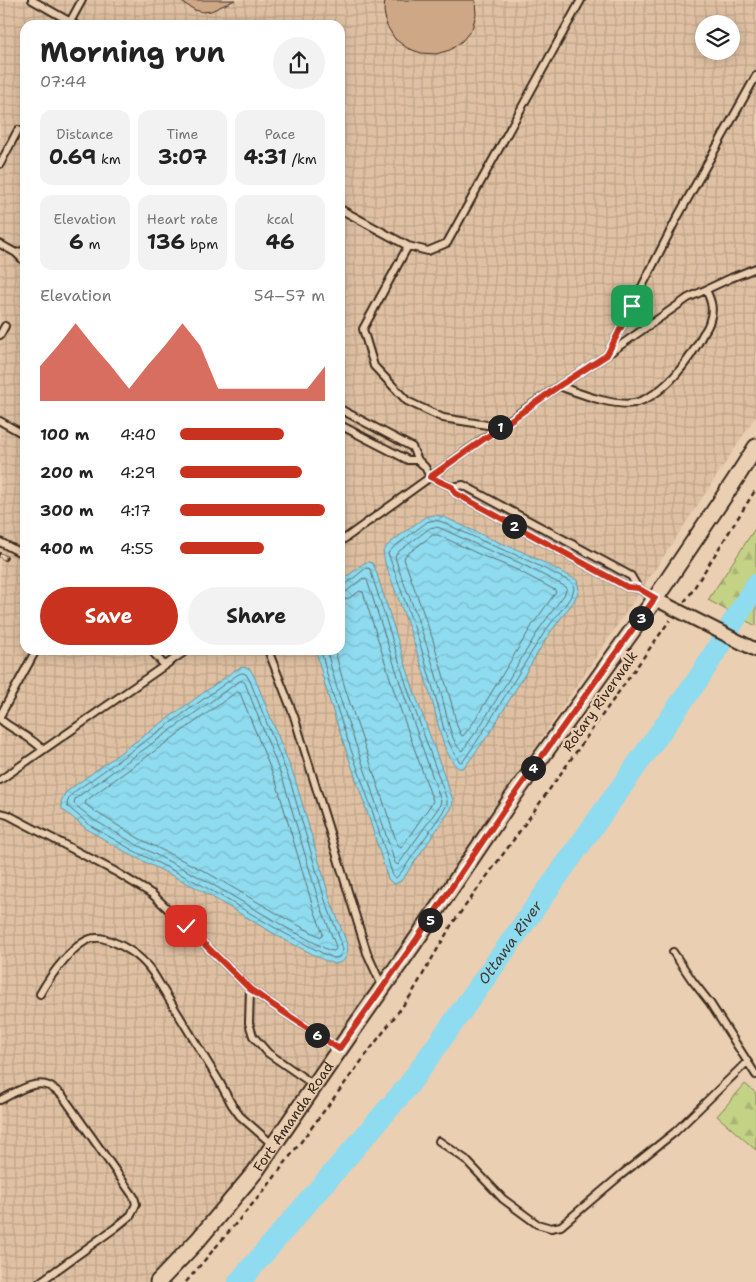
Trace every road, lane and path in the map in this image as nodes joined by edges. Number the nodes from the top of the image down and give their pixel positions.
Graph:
1 (32, 0) edge
2 (82, 0) edge
3 (581, 0) edge
4 (68, 20) edge
5 (74, 20) edge
6 (756, 76) edge
7 (18, 130) dead end
8 (0, 164) edge
9 (345, 212) edge
10 (0, 244) edge
11 (408, 246) junction
12 (20, 252) edge
13 (16, 253) junction
14 (20, 257) edge
15 (756, 268) edge
16 (706, 290) junction
17 (5, 326) dead end
18 (0, 335) edge
19 (607, 355) junction
20 (559, 386) junction
21 (345, 412) edge
22 (0, 421) edge
23 (500, 427) junction
24 (345, 428) edge
25 (20, 432) edge
26 (756, 447) edge
27 (418, 460) junction
28 (430, 477) junction
29 (452, 487) junction
30 (756, 489) edge
31 (345, 538) edge
32 (0, 542) edge
33 (20, 552) edge
34 (638, 588) junction
35 (655, 598) junction
36 (676, 609) junction
37 (756, 650) edge
38 (33, 655) edge
39 (155, 655) edge
40 (180, 655) edge
41 (270, 655) edge
42 (165, 666) junction
43 (0, 718) edge
44 (43, 750) junction
45 (0, 780) edge
46 (0, 813) edge
47 (673, 952) dead end
48 (383, 987) junction
49 (250, 989) junction
50 (40, 994) dead end
51 (339, 1049) junction
52 (748, 1062) junction
53 (756, 1075) edge
54 (314, 1085) junction
55 (0, 1100) edge
56 (439, 1141) dead end
57 (273, 1145) junction
58 (40, 1282) edge
59 (158, 1282) edge
60 (186, 1282) edge

1 - 4 lane
2 - 5 lane
3 - 11 lane
6 - 19 lane
7 - 8 lane
9 - 11 lane
10 - 13 lane
11 - 23 lane
12 - 13 lane
13 - 14 lane
15 - 16 lane
16 - 19 lane
16 - 20 lane
17 - 18 lane
19 - 20 lane
20 - 23 lane
21 - 27 lane
22 - 25 lane
23 - 28 lane
24 - 27 lane
26 - 35 street, Fort Amanda Road
27 - 28 lane
28 - 29 lane
28 - 31 lane
29 - 34 lane
29 - 34 lane
30 - 36 path, Rotary Riverwalk
32 - 33 lane
34 - 35 lane
35 - 36 street
35 - 48 street, Fort Amanda Road
36 - 37 street
36 - 60 path, Rotary Riverwalk
38 - 43 lane
39 - 42 lane
40 - 42 lane
41 - 48 lane
42 - 44 lane
43 - 44 lane
44 - 45 lane
46 - 49 lane
47 - 52 lane
48 - 51 street, Fort Amanda Road
49 - 51 lane
49 - 54 lane
50 - 57 lane
51 - 54 street, Fort Amanda Road
52 - 53 lane
52 - 56 lane
54 - 57 street, Fort Amanda Road
55 - 58 lane
57 - 59 street, Fort Amanda Road

